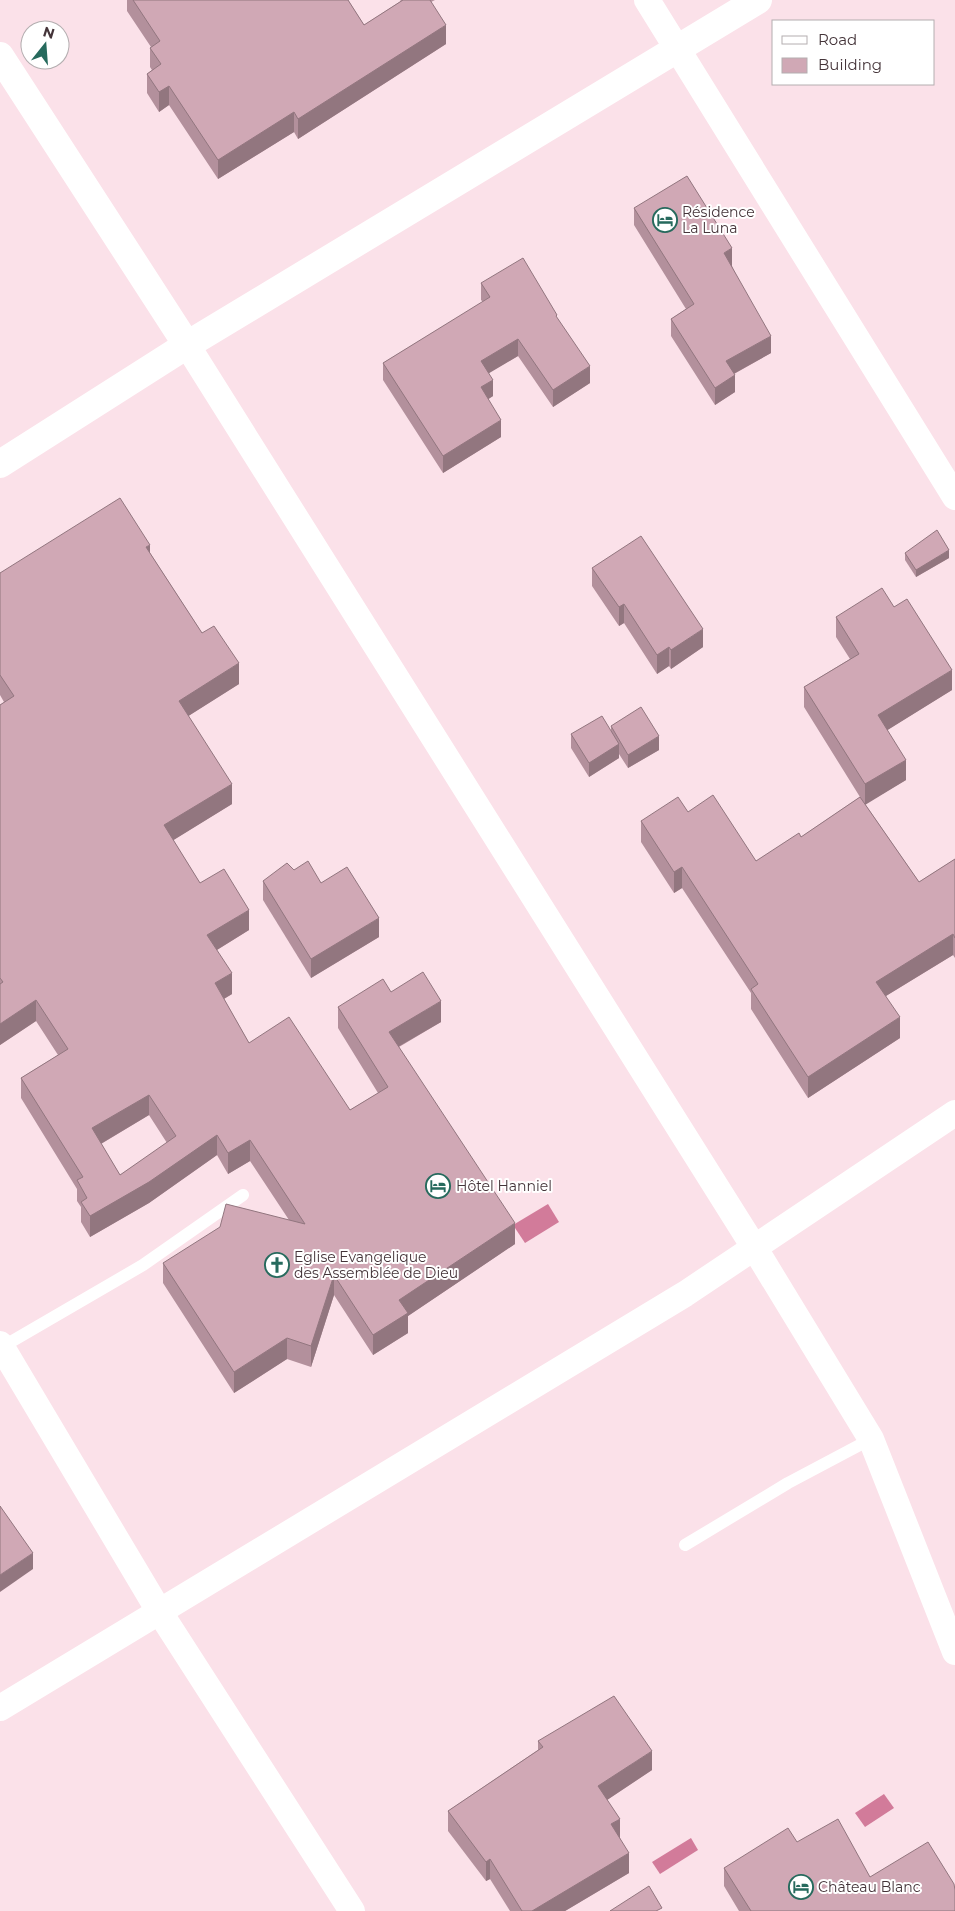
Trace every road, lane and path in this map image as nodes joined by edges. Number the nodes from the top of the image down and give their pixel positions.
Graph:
1 (647, 0) edge
2 (758, 0) edge
3 (678, 49) junction
4 (0, 56) edge
5 (187, 345) junction
6 (0, 464) edge
7 (955, 497) edge
8 (955, 1113) edge
9 (243, 1195) dead end
10 (754, 1247) junction
11 (1, 1345) edge
12 (871, 1439) junction
13 (685, 1545) dead end
14 (160, 1611) junction
15 (955, 1652) edge
16 (0, 1708) edge
17 (352, 1911) edge

1 - 3 street
2 - 3 street
3 - 5 street
3 - 7 street
4 - 5 street
5 - 6 street
5 - 10 street
8 - 10 street
9 - 11 lane
10 - 12 street
10 - 14 street
11 - 14 street
12 - 13 lane
12 - 15 street
14 - 16 street
14 - 17 street

